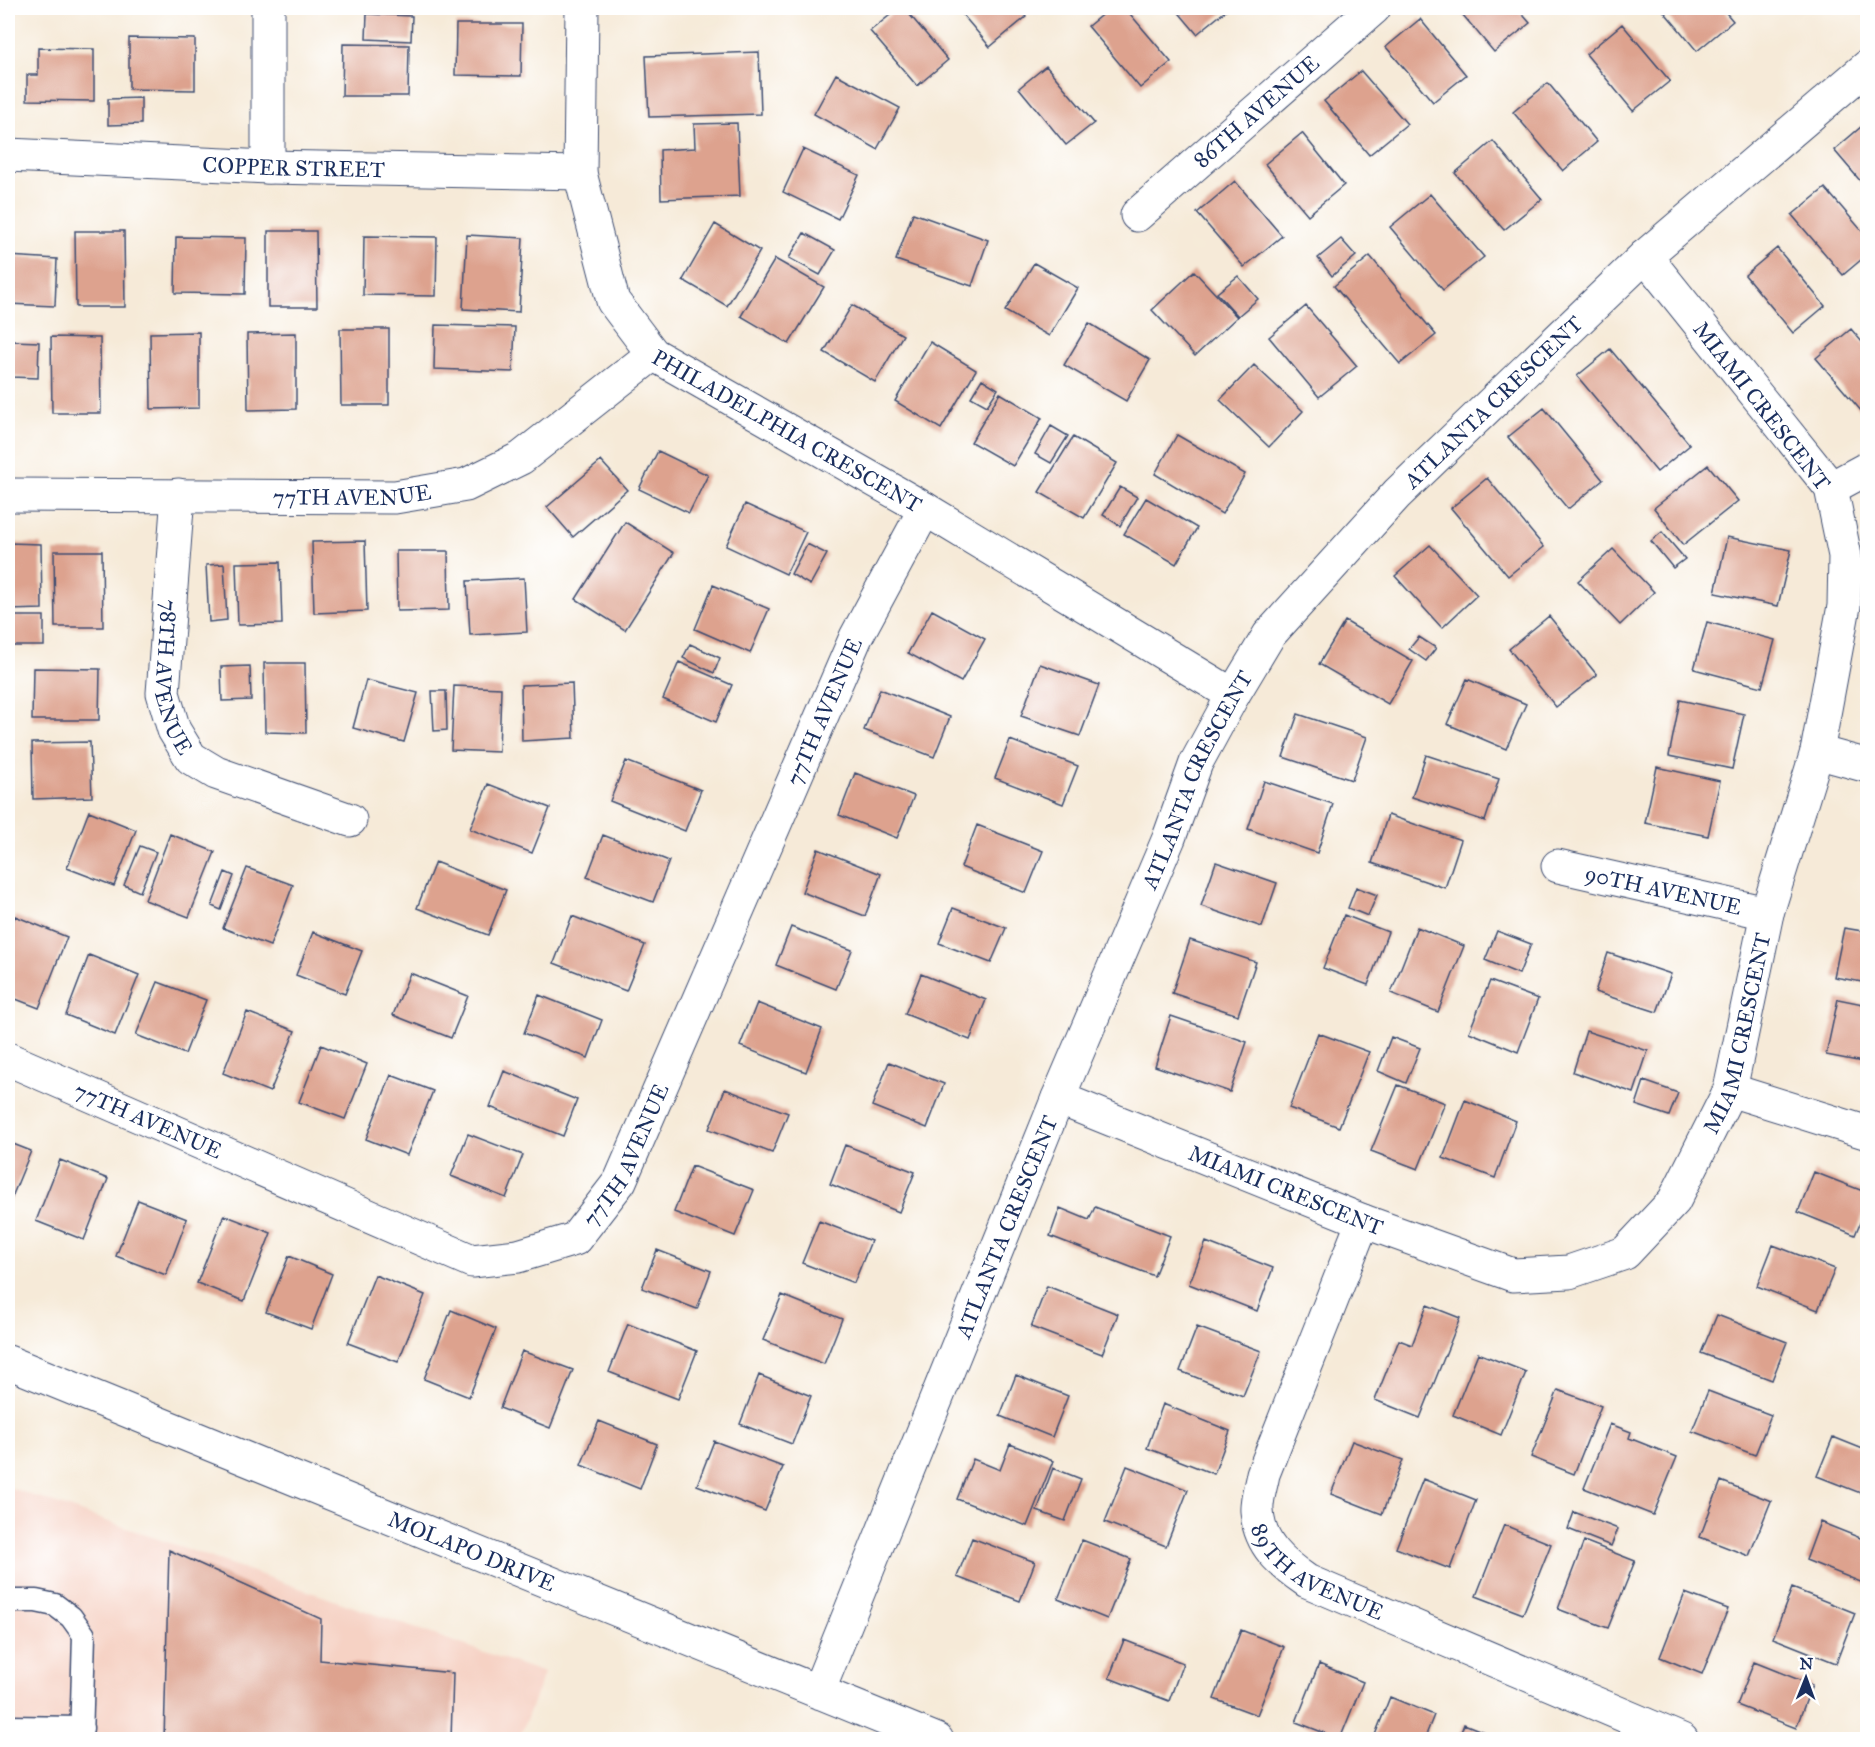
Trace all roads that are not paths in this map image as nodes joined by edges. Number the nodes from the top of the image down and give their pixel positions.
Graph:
1 (267, 8) edge
2 (582, 8) edge
3 (1374, 8) edge
4 (1868, 66) edge
5 (8, 155) edge
6 (268, 167) junction
7 (580, 173) junction
8 (1137, 215) dead end
9 (1645, 256) junction
10 (653, 354) junction
11 (1868, 468) edge
12 (1831, 488) junction
13 (8, 495) edge
14 (178, 495) junction
15 (925, 509) junction
16 (1233, 695) junction
17 (1817, 752) junction
18 (1868, 766) edge
19 (350, 820) dead end
20 (1558, 866) dead end
21 (1767, 913) junction
22 (8, 1059) edge
23 (1730, 1090) junction
24 (1058, 1098) junction
25 (1868, 1133) edge
26 (1363, 1221) junction
27 (8, 1362) edge
28 (8, 1601) edge
29 (818, 1692) junction
30 (8, 1727) edge
31 (82, 1734) edge
32 (937, 1740) edge
33 (1682, 1740) edge

1 - 6 street
2 - 7 street, PHILADELPHIA CRESCENT
3 - 8 street, 86TH AVENUE
4 - 9 street, ATLANTA CRESCENT
5 - 6 street, COPPER STREET
6 - 7 street, COPPER STREET
7 - 10 street, PHILADELPHIA CRESCENT
9 - 12 street, MIAMI CRESCENT
9 - 16 street, ATLANTA CRESCENT
10 - 14 street, 77TH AVENUE
10 - 15 street, PHILADELPHIA CRESCENT
11 - 12 street
12 - 17 street, MIAMI CRESCENT
13 - 14 street, 77TH AVENUE
14 - 19 street, 78TH AVENUE
15 - 16 street, PHILADELPHIA CRESCENT
15 - 22 street, 77TH AVENUE
16 - 24 street, ATLANTA CRESCENT
17 - 18 street
17 - 21 street, MIAMI CRESCENT
20 - 21 street, 90TH AVENUE
21 - 23 street, MIAMI CRESCENT
23 - 25 street
23 - 26 street, MIAMI CRESCENT
24 - 26 street, MIAMI CRESCENT
24 - 29 street, ATLANTA CRESCENT
26 - 33 street, 89TH AVENUE
27 - 29 street, MOLAPO DRIVE
28 - 31 lane
29 - 32 street, MOLAPO DRIVE
30 - 31 lane

